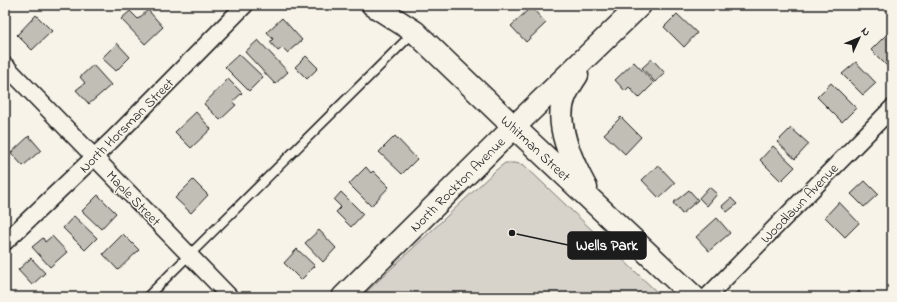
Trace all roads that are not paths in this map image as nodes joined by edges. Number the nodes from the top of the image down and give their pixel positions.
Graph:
1 (245, 5) edge
2 (373, 5) edge
3 (640, 5) edge
4 (415, 32) junction
5 (589, 54) junction
6 (5, 64) edge
7 (892, 108) edge
8 (514, 127) junction
9 (94, 157) junction
10 (594, 203) junction
11 (5, 242) edge
12 (190, 255) junction
13 (147, 297) edge
14 (230, 297) edge
15 (343, 297) edge
16 (694, 297) edge
17 (707, 297) edge

1 - 9 street, North Horsman Street
2 - 4 main road, Whitman Street
3 - 5 main road, North Rockton Avenue
4 - 8 main road, Whitman Street
4 - 12 lane
5 - 8 main road, North Rockton Avenue
5 - 10 main road
6 - 9 street, Maple Street
7 - 17 street, Woodlawn Avenue
8 - 10 main road, Whitman Street
8 - 15 main road, North Rockton Avenue
9 - 11 street, North Horsman Street
9 - 12 street, Maple Street
10 - 16 main road, Whitman Street
12 - 13 lane
12 - 14 street, Maple Street

